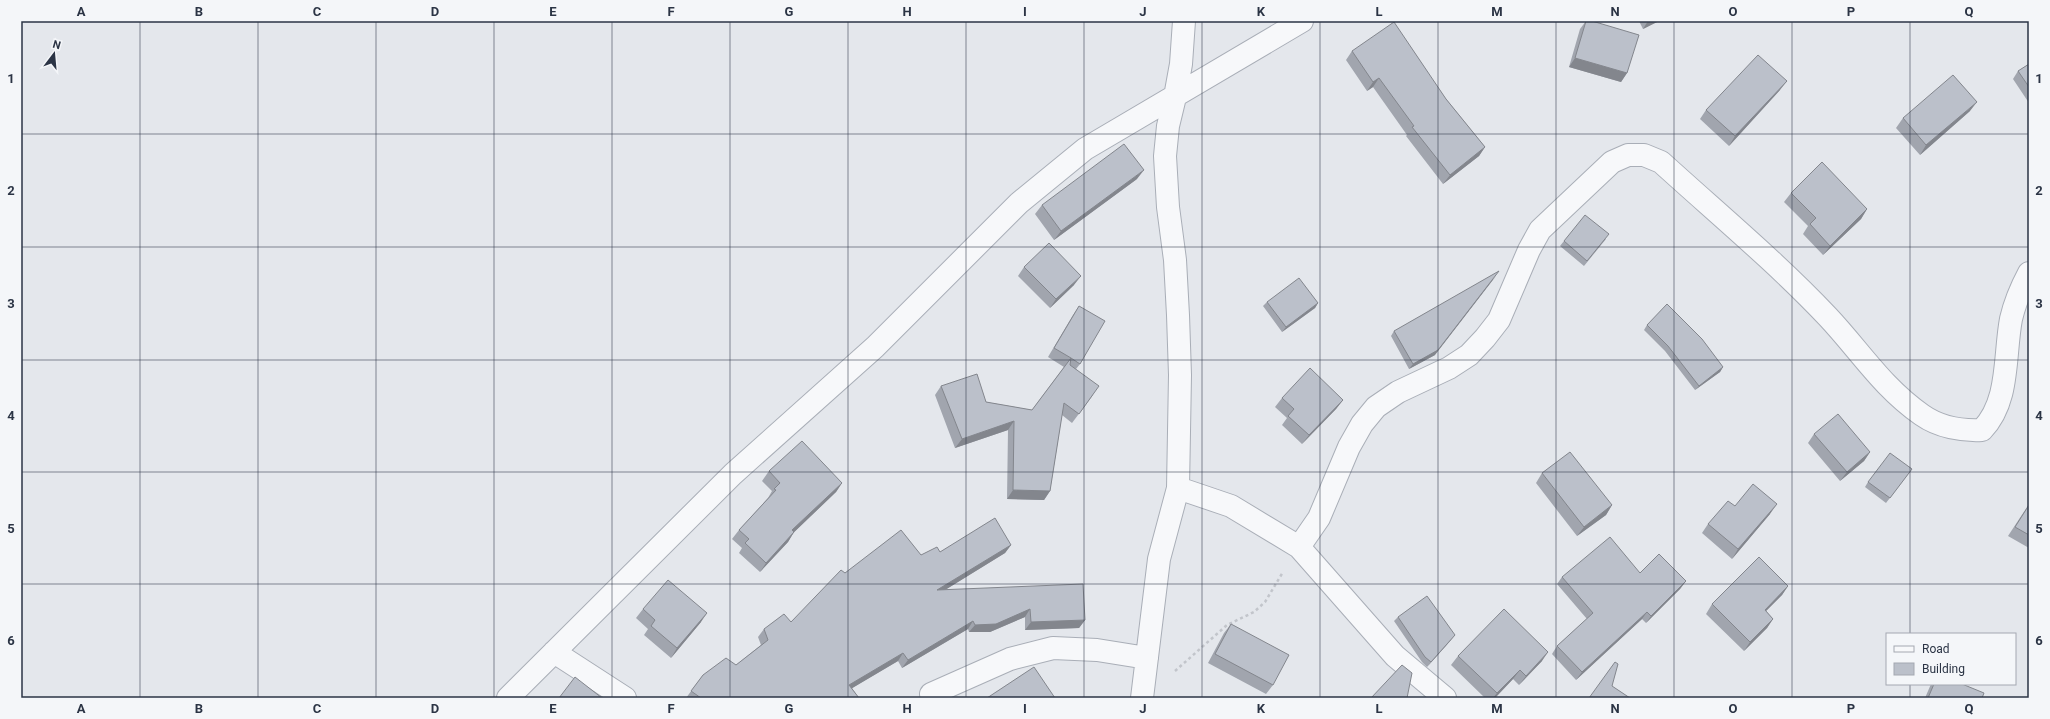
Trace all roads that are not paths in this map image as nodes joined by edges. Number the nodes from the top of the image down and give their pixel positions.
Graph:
1 (1184, 21) edge
2 (1302, 21) edge
3 (1175, 97) junction
4 (2029, 273) edge
5 (1178, 488) junction
6 (1299, 547) junction
7 (554, 652) junction
8 (1147, 658) junction
9 (931, 694) dead end
10 (508, 698) edge
11 (625, 698) edge
12 (1142, 698) edge
13 (1445, 698) edge

1 - 3 street
2 - 3 street
3 - 5 street
3 - 7 street
4 - 6 street
5 - 6 street
5 - 8 street
6 - 13 street
7 - 10 street
7 - 11 street
8 - 9 street
8 - 12 street

